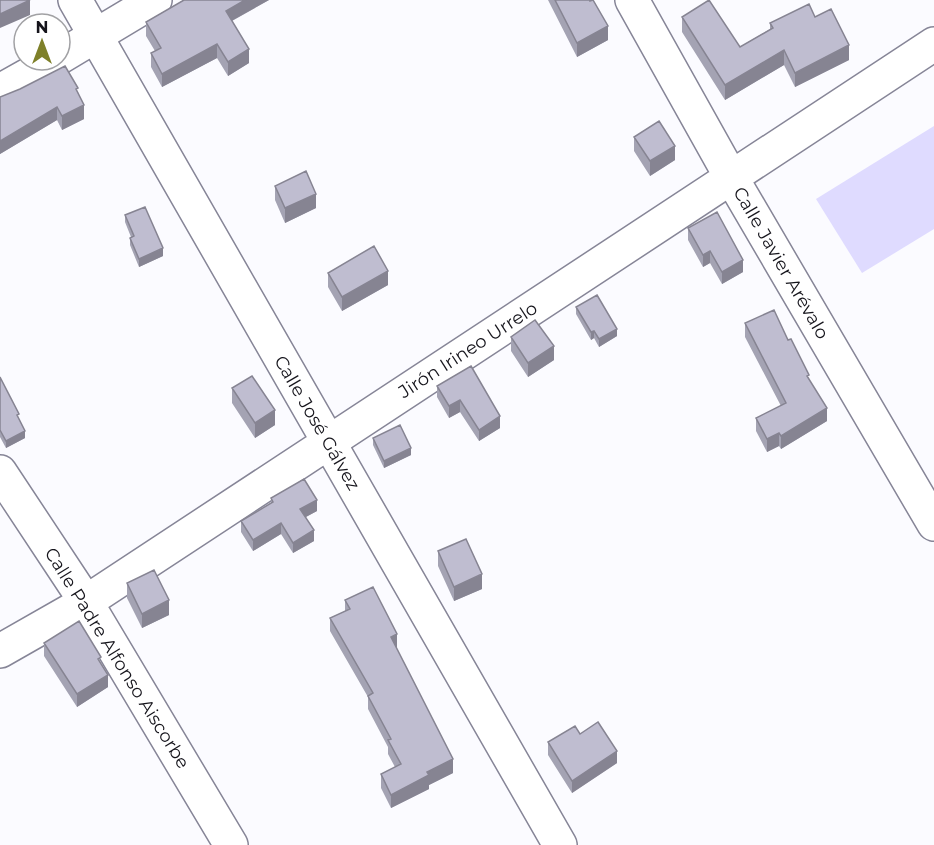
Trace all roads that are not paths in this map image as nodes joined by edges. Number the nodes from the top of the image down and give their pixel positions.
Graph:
1 (75, 0) edge
2 (155, 0) edge
3 (632, 0) edge
4 (96, 37) junction
5 (934, 44) edge
6 (72, 50) edge
7 (34, 72) edge
8 (0, 91) edge
9 (731, 177) junction
10 (328, 442) junction
11 (0, 472) edge
12 (934, 524) edge
13 (86, 602) junction
14 (0, 651) edge
15 (231, 845) edge
16 (560, 845) edge

1 - 4 street, Calle José Gálvez
2 - 4 street
3 - 9 street, Calle Javier Arévalo
4 - 6 street
4 - 10 street, Calle José Gálvez
5 - 9 street, Jirón Irineo Urrelo
7 - 8 street
9 - 10 street, Jirón Irineo Urrelo
9 - 12 street, Calle Javier Arévalo
10 - 13 street, Jirón Irineo Urrelo
10 - 16 street, Calle José Gálvez
11 - 13 street, Calle Padre Alfonso Aiscorbe
13 - 14 street, Jirón Irineo Urrelo
13 - 15 street, Calle Padre Alfonso Aiscorbe

